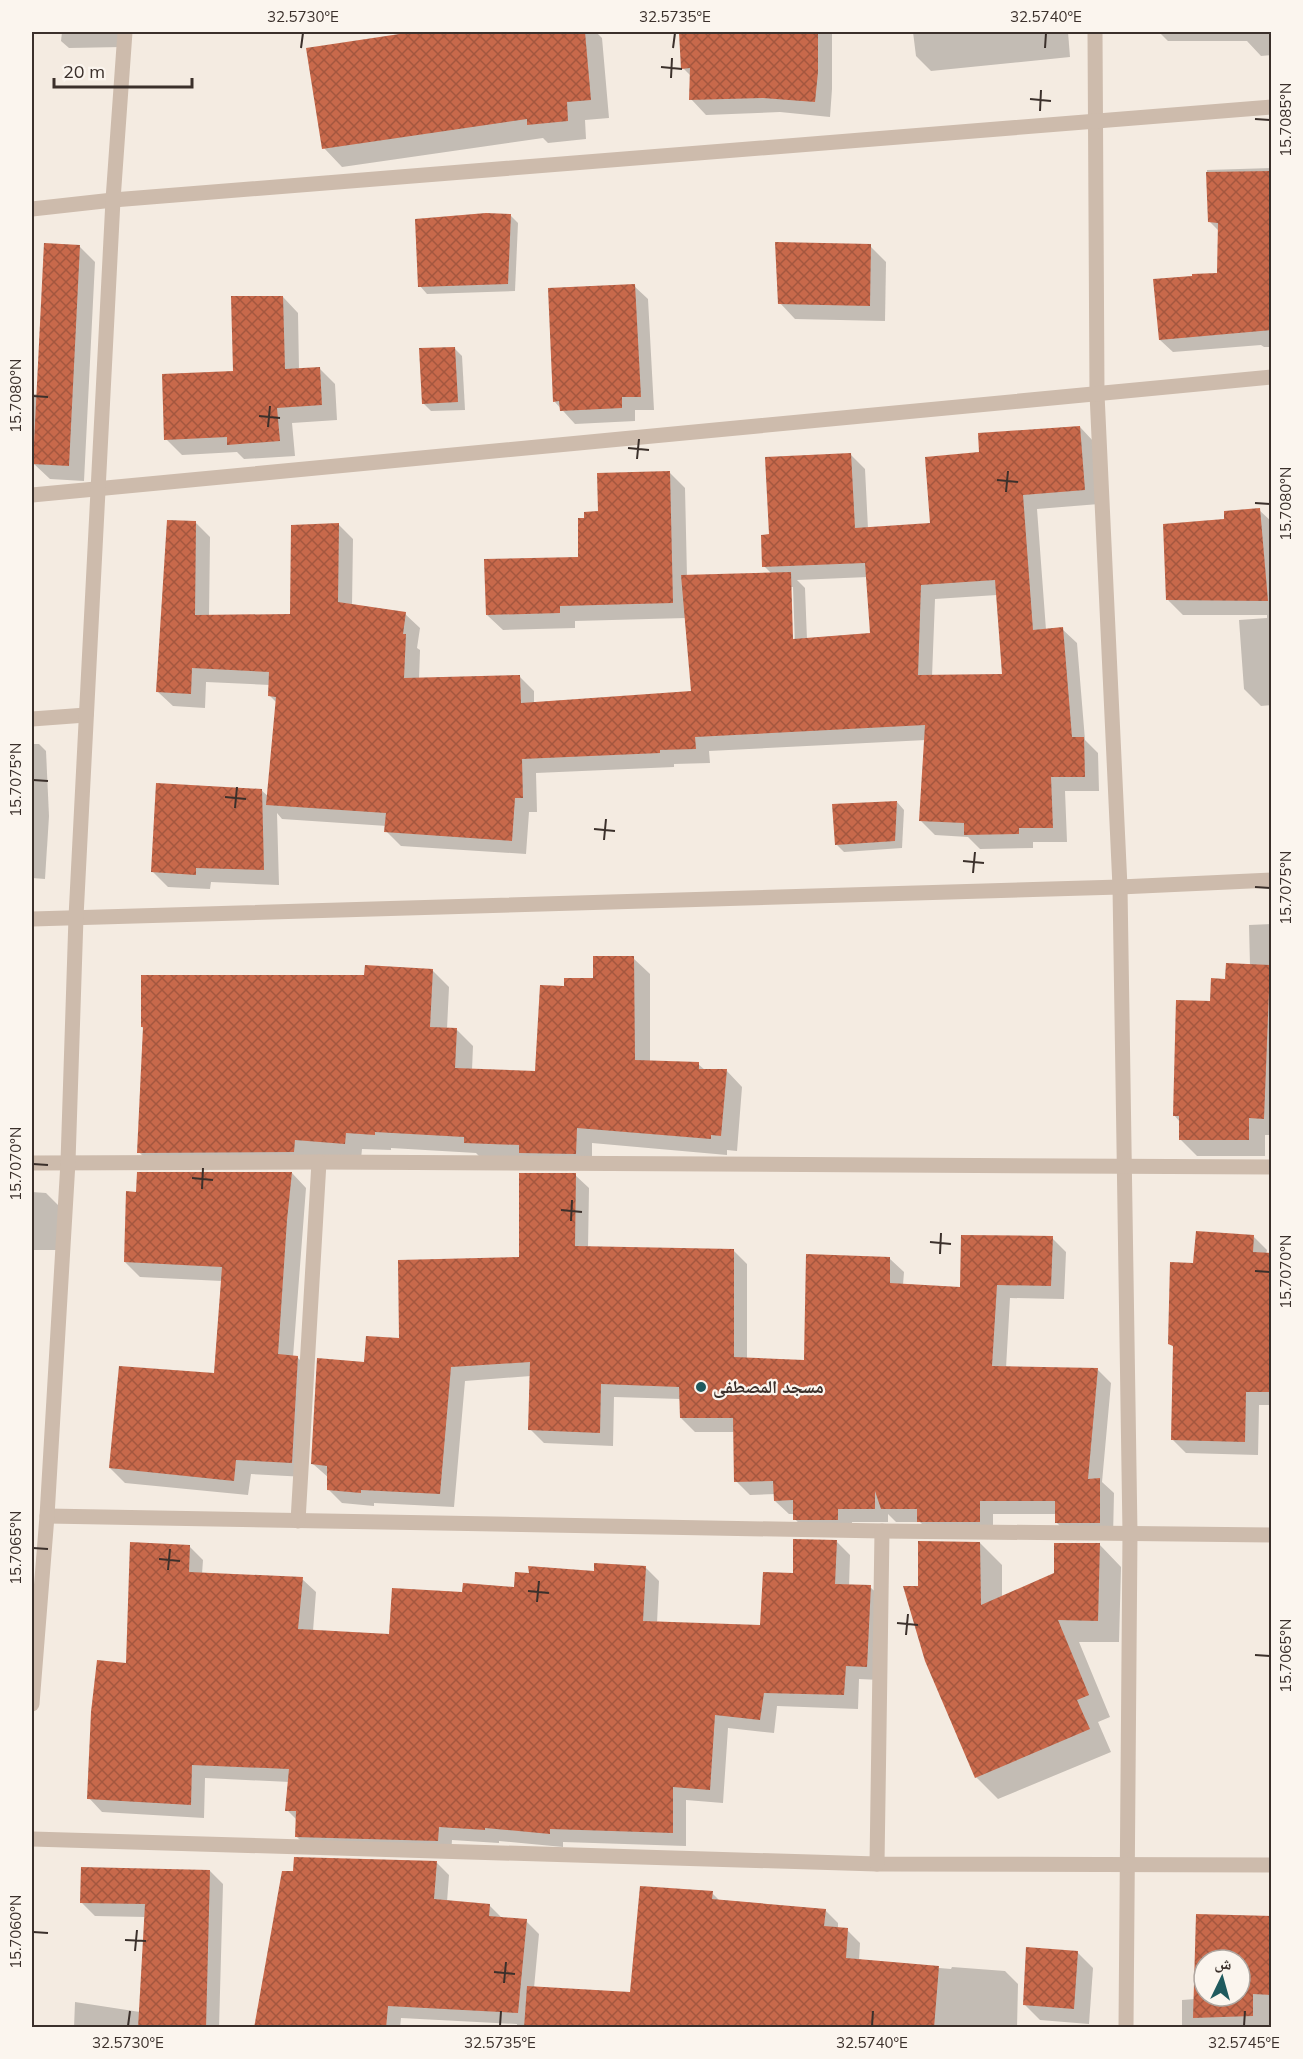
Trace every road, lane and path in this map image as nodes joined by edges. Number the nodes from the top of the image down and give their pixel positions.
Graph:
1 (125, 32) edge
2 (1095, 32) edge
3 (1272, 107) edge
4 (1094, 121) junction
5 (112, 200) junction
6 (32, 208) edge
7 (1272, 377) edge
8 (1097, 394) junction
9 (98, 489) junction
10 (32, 495) edge
11 (86, 715) junction
12 (32, 719) edge
13 (1272, 880) edge
14 (1120, 887) junction
15 (76, 917) junction
16 (32, 919) edge
17 (68, 1162) junction
18 (319, 1162) junction
19 (32, 1163) edge
20 (1124, 1167) junction
21 (1272, 1167) edge
22 (47, 1516) junction
23 (298, 1521) junction
24 (882, 1531) junction
25 (1130, 1533) junction
26 (1272, 1535) edge
27 (37, 1575) edge
28 (32, 1704) edge
29 (32, 1839) edge
30 (877, 1864) junction
31 (1128, 1865) junction
32 (1272, 1865) edge
33 (1126, 2028) edge

1 - 5 street
2 - 4 street
3 - 4 street
4 - 5 street
4 - 8 street
5 - 6 street
5 - 9 street
7 - 8 street
8 - 9 street
8 - 14 street
9 - 10 street
9 - 11 street
11 - 12 street
11 - 15 street
13 - 14 street
14 - 15 street
14 - 20 street
15 - 16 street
15 - 17 street
17 - 18 street
17 - 19 street
17 - 22 street
18 - 20 street
18 - 23 street
20 - 21 street
20 - 25 street
22 - 23 street
22 - 27 street
23 - 24 street
24 - 25 street
24 - 30 street
25 - 26 street
25 - 31 street
27 - 28 street
29 - 30 street
30 - 31 street
31 - 32 street
31 - 33 street

